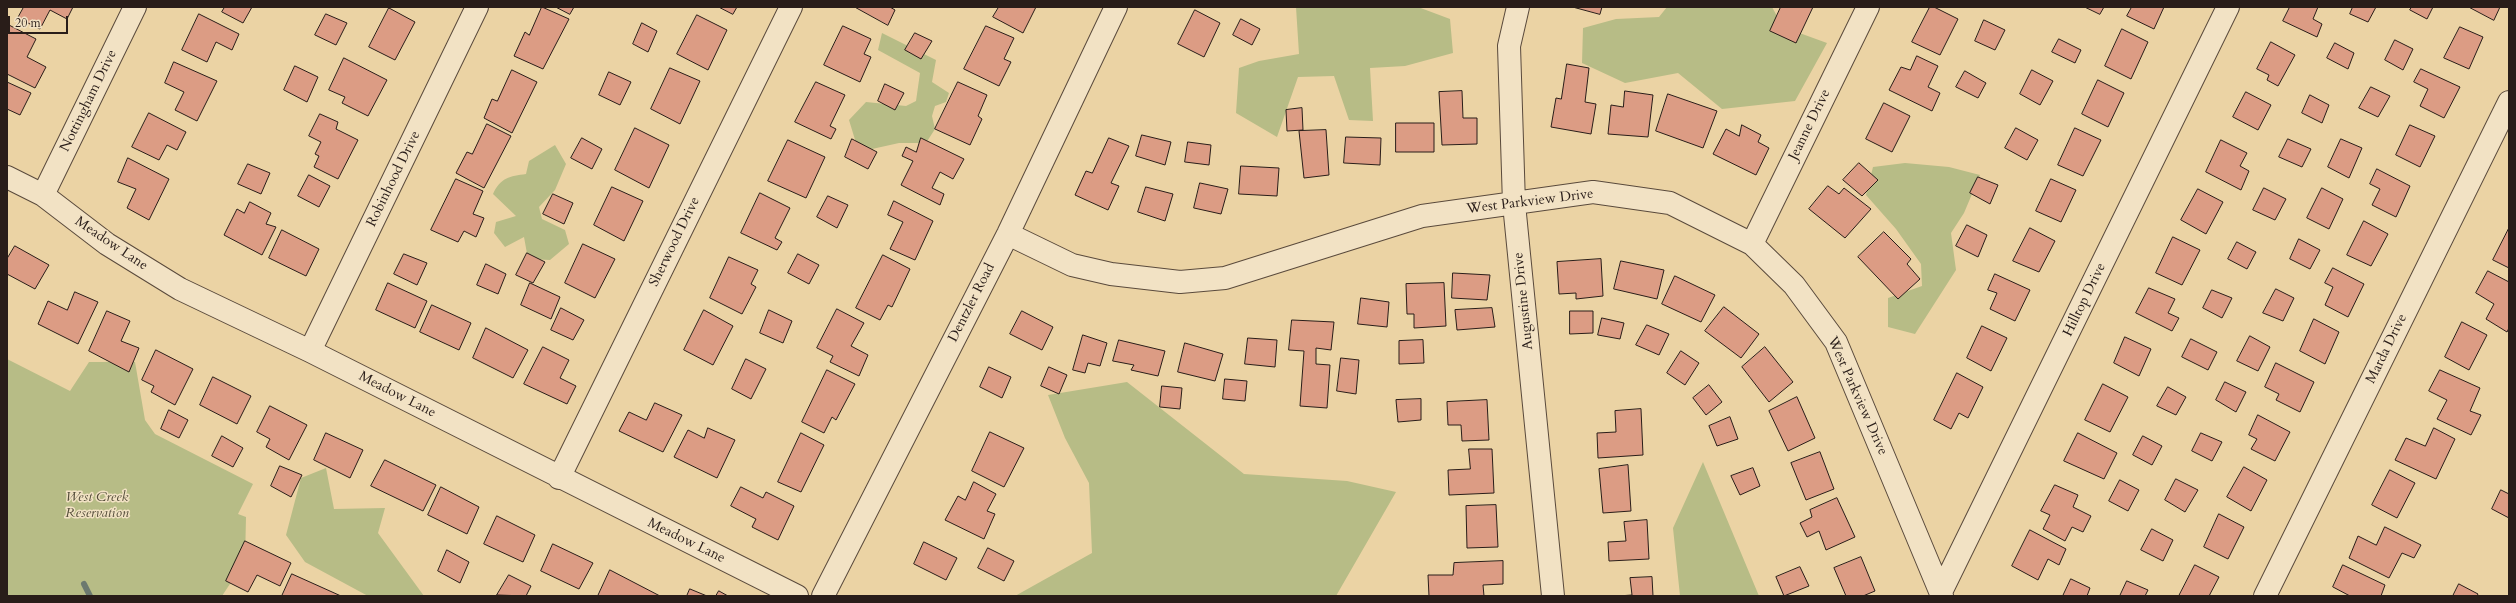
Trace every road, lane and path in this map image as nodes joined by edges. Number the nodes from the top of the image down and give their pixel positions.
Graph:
1 (135, 7) edge
2 (477, 7) edge
3 (791, 7) edge
4 (1116, 7) edge
5 (1518, 7) edge
6 (1868, 7) edge
7 (2228, 7) edge
8 (2509, 102) edge
9 (7, 177) edge
10 (42, 196) junction
11 (1514, 204) junction
12 (1008, 234) junction
13 (1752, 244) junction
14 (310, 351) junction
15 (559, 478) junction
16 (1942, 594) edge
17 (797, 596) edge
18 (823, 596) edge
19 (1553, 596) edge
20 (2266, 596) edge

1 - 10 street, Nottingham Drive
2 - 14 street, Robinhood Drive
3 - 15 street, Sherwood Drive
4 - 12 street, Dentzler Road
5 - 11 street, Augustine Drive
6 - 13 street, Jeanne Drive
7 - 16 street, Hilltop Drive
8 - 20 street, Marda Drive
9 - 10 street, Meadow Lane
10 - 14 street, Meadow Lane
11 - 12 street, West Parkview Drive
11 - 13 street, West Parkview Drive
11 - 19 street, Augustine Drive
12 - 18 street, Dentzler Road
13 - 16 street, West Parkview Drive
14 - 15 street, Meadow Lane
15 - 17 street, Meadow Lane

